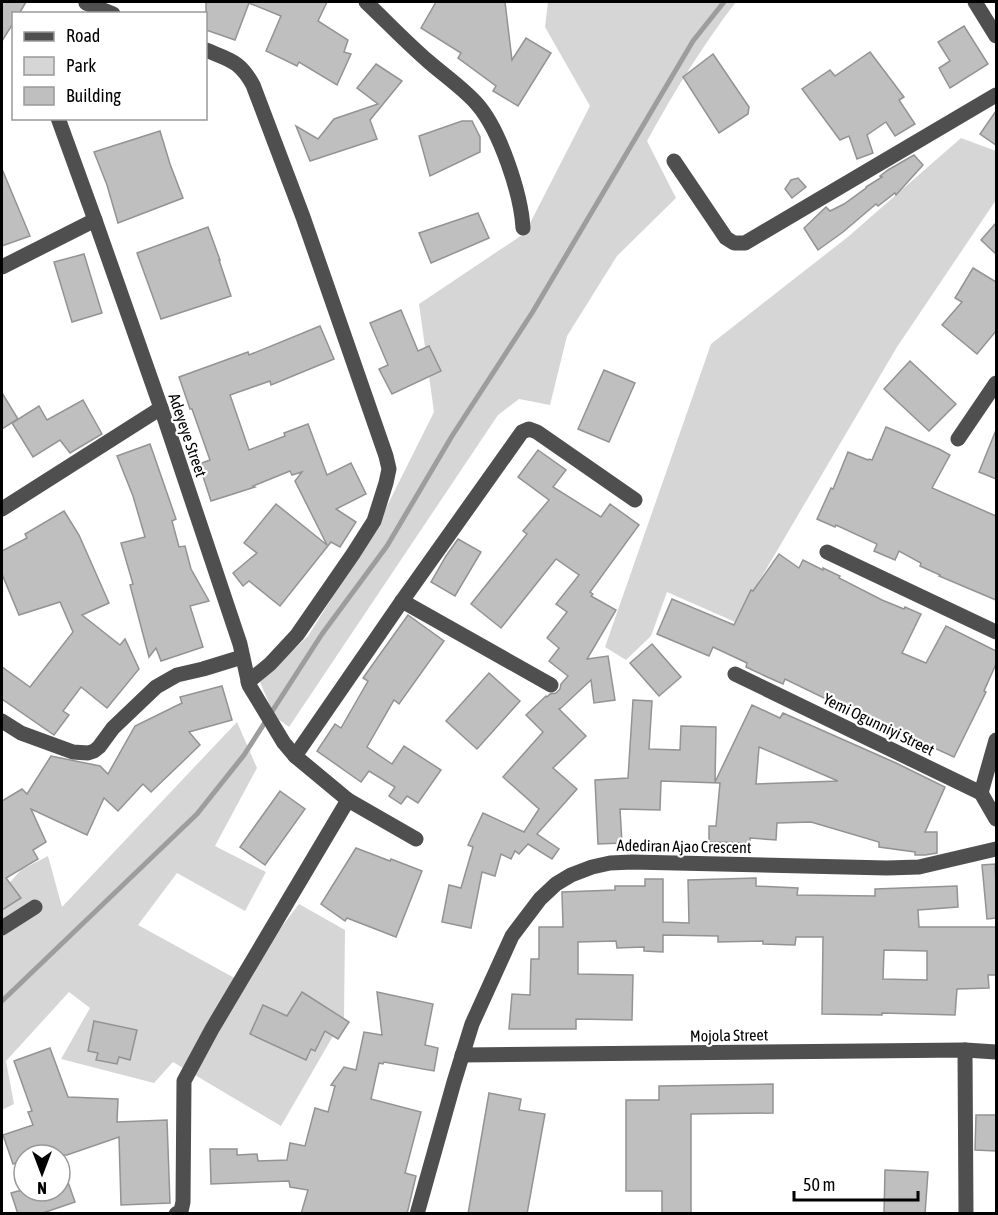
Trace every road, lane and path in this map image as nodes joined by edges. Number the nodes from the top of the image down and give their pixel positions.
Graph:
1 (366, 2) edge
2 (975, 2) edge
3 (84, 6) edge
4 (106, 12) edge
5 (996, 36) edge
6 (207, 50) edge
7 (996, 95) edge
8 (59, 120) edge
9 (674, 161) dead end
10 (95, 220) junction
11 (523, 228) dead end
12 (2, 267) edge
13 (996, 383) edge
14 (161, 408) junction
15 (958, 439) dead end
16 (635, 500) dead end
17 (2, 509) edge
18 (827, 552) dead end
19 (402, 600) junction
20 (996, 632) edge
21 (242, 657) junction
22 (735, 674) dead end
23 (248, 683) junction
24 (551, 685) dead end
25 (2, 721) edge
26 (996, 740) edge
27 (296, 756) junction
28 (981, 793) junction
29 (348, 800) junction
30 (996, 819) edge
31 (416, 839) dead end
32 (996, 849) edge
33 (35, 907) dead end
34 (2, 928) edge
35 (965, 1050) junction
36 (996, 1052) edge
37 (462, 1055) junction
38 (176, 1214) edge
39 (417, 1214) edge
40 (966, 1214) edge

1 - 11 street
2 - 5 street
3 - 4 street
6 - 23 street
7 - 9 street
8 - 10 street, Adeyeye Street
10 - 12 street
10 - 14 street, Adeyeye Street
13 - 15 street
14 - 17 street
14 - 21 street, Adeyeye Street
16 - 19 street
18 - 20 street
19 - 24 street
19 - 27 street
21 - 23 street, Adeyeye Street
21 - 25 street
22 - 28 street, Yemi Ogunniyi Street
23 - 27 street, Adeyeye Street
26 - 28 street
27 - 29 street, Adeyeye Street
28 - 30 street
29 - 31 street, Adeyeye Street
29 - 38 street
32 - 37 street, Adediran Ajao Crescent
33 - 34 street
35 - 36 street, Mojola Street
35 - 37 street, Mojola Street
35 - 40 street
37 - 39 street, Adediran Ajao Crescent

